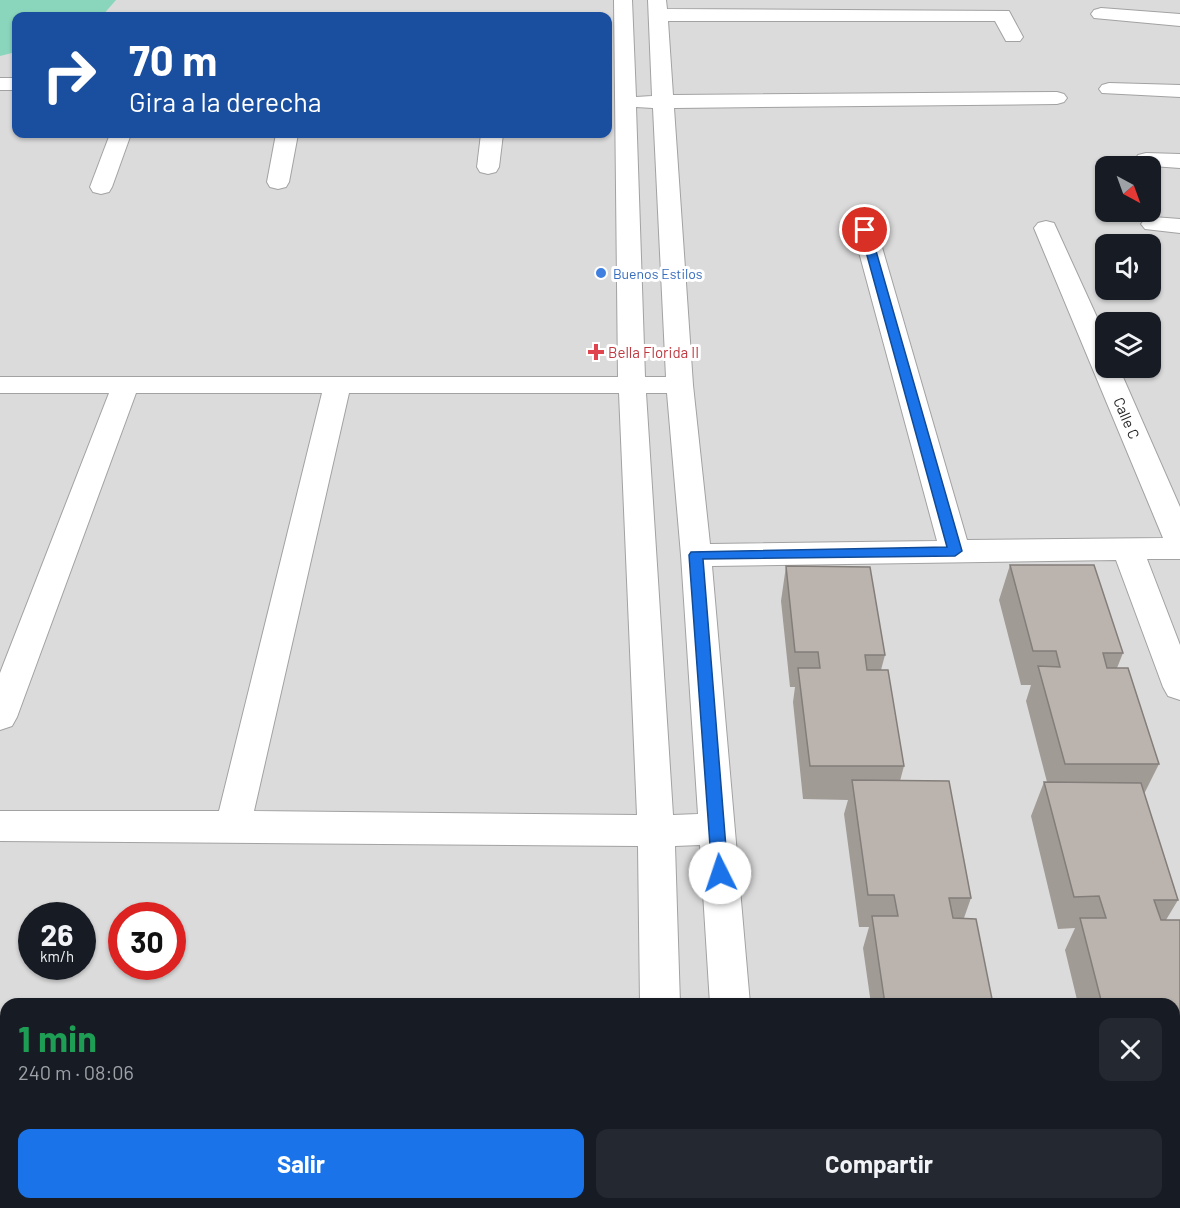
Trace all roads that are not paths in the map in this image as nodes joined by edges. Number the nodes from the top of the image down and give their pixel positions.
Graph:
1 (623, 0) edge
2 (658, 8) edge
3 (1101, 14) dead end
4 (1180, 20) edge
5 (1013, 37) dead end
6 (1109, 89) dead end
7 (1180, 91) edge
8 (616, 93) edge
9 (662, 93) junction
10 (1058, 98) dead end
11 (119, 138) edge
12 (286, 138) edge
13 (492, 138) edge
14 (1161, 160) edge
15 (1180, 161) edge
16 (489, 167) dead end
17 (278, 182) dead end
18 (101, 187) dead end
19 (1153, 225) dead end
20 (1180, 226) edge
21 (1046, 228) dead end
22 (865, 230) dead end
23 (0, 385) edge
24 (632, 385) junction
25 (680, 385) junction
26 (126, 386) junction
27 (337, 386) junction
28 (1180, 542) edge
29 (1127, 548) junction
30 (1180, 548) edge
31 (955, 551) junction
32 (696, 555) junction
33 (1180, 687) edge
34 (0, 717) edge
35 (0, 826) edge
36 (233, 826) junction
37 (717, 829) junction
38 (656, 831) junction
39 (660, 998) edge
40 (730, 998) edge

1 - 8 street
2 - 5 street
2 - 9 street
3 - 4 street
6 - 7 street
8 - 9 street
8 - 24 street
9 - 10 street
9 - 25 street
11 - 18 street
12 - 17 street
13 - 16 street
14 - 15 street
19 - 20 street
21 - 28 street, Calle C
22 - 31 street
23 - 26 street
24 - 25 street
24 - 27 street
24 - 38 street
25 - 32 street
26 - 27 street
26 - 34 street
27 - 36 street
29 - 30 street
29 - 31 street
29 - 33 street
31 - 32 street
32 - 37 street
35 - 36 street
36 - 38 street
37 - 38 street
37 - 40 street
38 - 39 street

